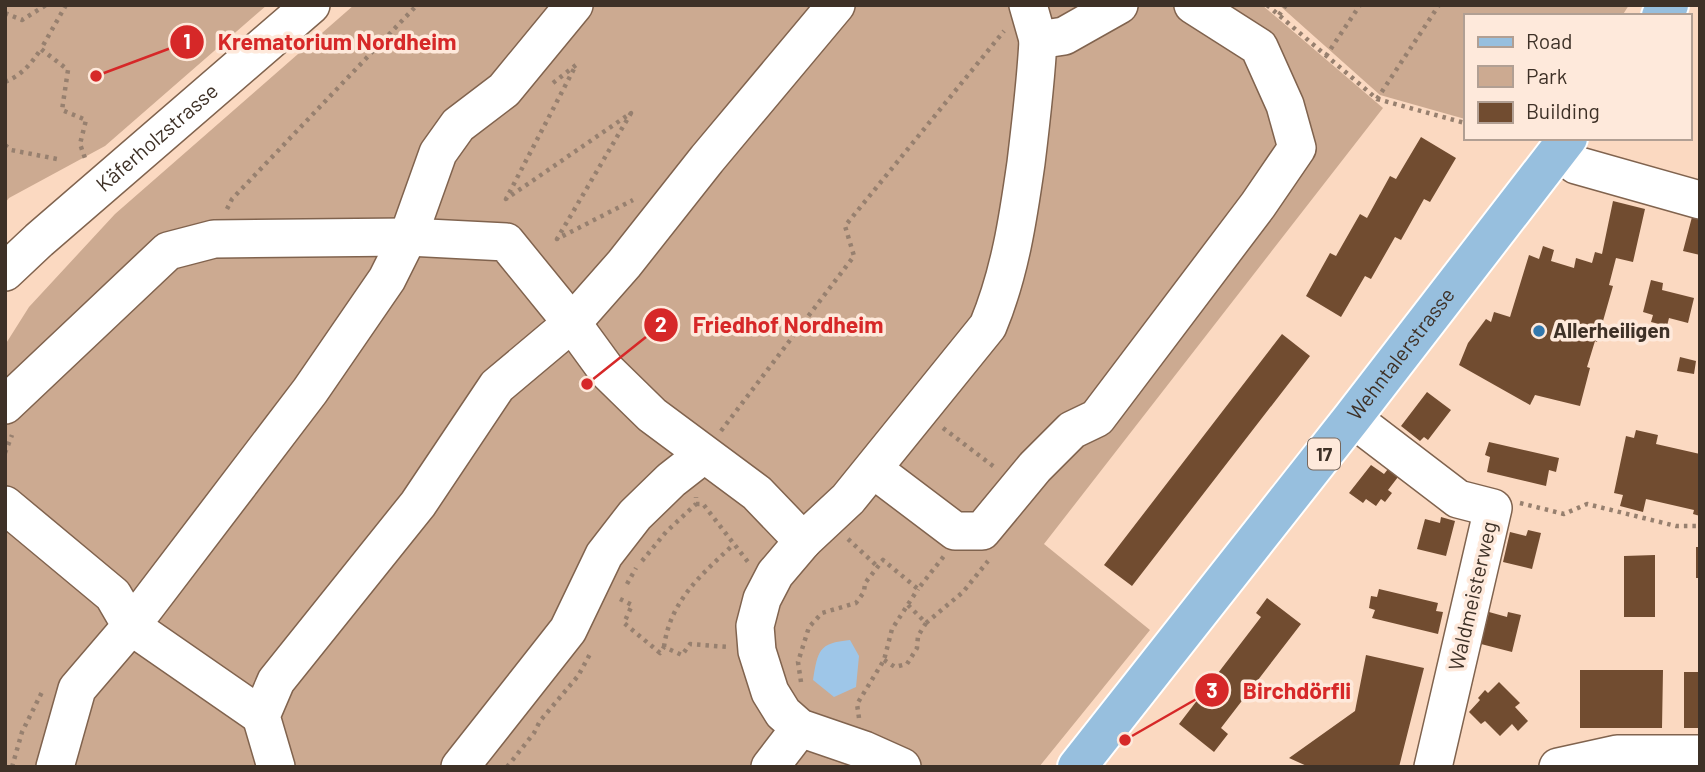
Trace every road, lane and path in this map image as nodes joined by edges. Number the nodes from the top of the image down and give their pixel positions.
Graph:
1 (46, 5) edge
2 (66, 5) edge
3 (311, 5) edge
4 (417, 5) edge
5 (574, 5) edge
6 (836, 5) edge
7 (1119, 5) edge
8 (1193, 5) edge
9 (1267, 5) edge
10 (1286, 5) edge
11 (1360, 5) edge
12 (1439, 5) edge
13 (5, 13) edge
14 (1279, 15) junction
15 (1024, 24) edge
16 (41, 49) junction
17 (1326, 56) junction
18 (5, 82) edge
19 (544, 89) dead end
20 (1377, 99) junction
21 (1464, 124) edge
22 (5, 145) edge
23 (1563, 145) edge
24 (57, 159) dead end
25 (86, 161) dead end
26 (1700, 200) edge
27 (631, 208) dead end
28 (408, 237) junction
29 (214, 239) junction
30 (5, 272) edge
31 (572, 323) junction
32 (5, 405) edge
33 (920, 411) junction
34 (1352, 418) junction
35 (704, 454) junction
36 (873, 469) junction
37 (1020, 487) junction
38 (696, 504) dead end
39 (5, 505) edge
40 (1493, 508) junction
41 (1700, 526) edge
42 (815, 530) junction
43 (964, 531) junction
44 (733, 545) junction
45 (878, 567) junction
46 (772, 580) junction
47 (918, 589) junction
48 (620, 599) dead end
49 (926, 622) dead end
50 (131, 626) junction
51 (690, 644) dead end
52 (664, 647) junction
53 (884, 660) junction
54 (261, 716) junction
55 (792, 720) junction
56 (853, 747) junction
57 (1700, 754) edge
58 (55, 767) edge
59 (276, 767) edge
60 (460, 767) edge
61 (770, 767) edge
62 (902, 767) edge
63 (1077, 767) edge
64 (1433, 767) edge
65 (1558, 767) edge

1 - 13 path
2 - 16 path
3 - 30 street, Käferholzstrasse
4 - 29 path
5 - 28 street
6 - 31 street
7 - 15 street
8 - 37 street
9 - 14 path
10 - 14 path
11 - 17 path
12 - 20 path
14 - 17 path
15 - 33 street
15 - 35 path
16 - 18 path
16 - 25 path
17 - 20 path
19 - 27 path
20 - 21 path
22 - 24 path
23 - 26 street
23 - 34 main road, Wehntalerstrasse / 17
28 - 29 street
28 - 31 street
28 - 50 street
29 - 32 street
31 - 35 street
31 - 54 street
33 - 36 street
33 - 37 path
34 - 40 street, Waldmeisterweg
34 - 63 main road, Wehntalerstrasse / 17
35 - 42 street
35 - 60 street
36 - 42 street
36 - 43 street
37 - 43 street
38 - 44 path
39 - 50 street
40 - 41 path
40 - 64 street, Waldmeisterweg
42 - 45 path
42 - 46 street
43 - 47 path
44 - 46 path
44 - 52 path
45 - 47 path
45 - 55 path
46 - 55 street
47 - 53 path
48 - 52 path
49 - 53 path
50 - 54 street
50 - 58 street
51 - 52 path
53 - 56 path
54 - 59 street
55 - 56 street
55 - 61 street
56 - 62 street
57 - 65 street

